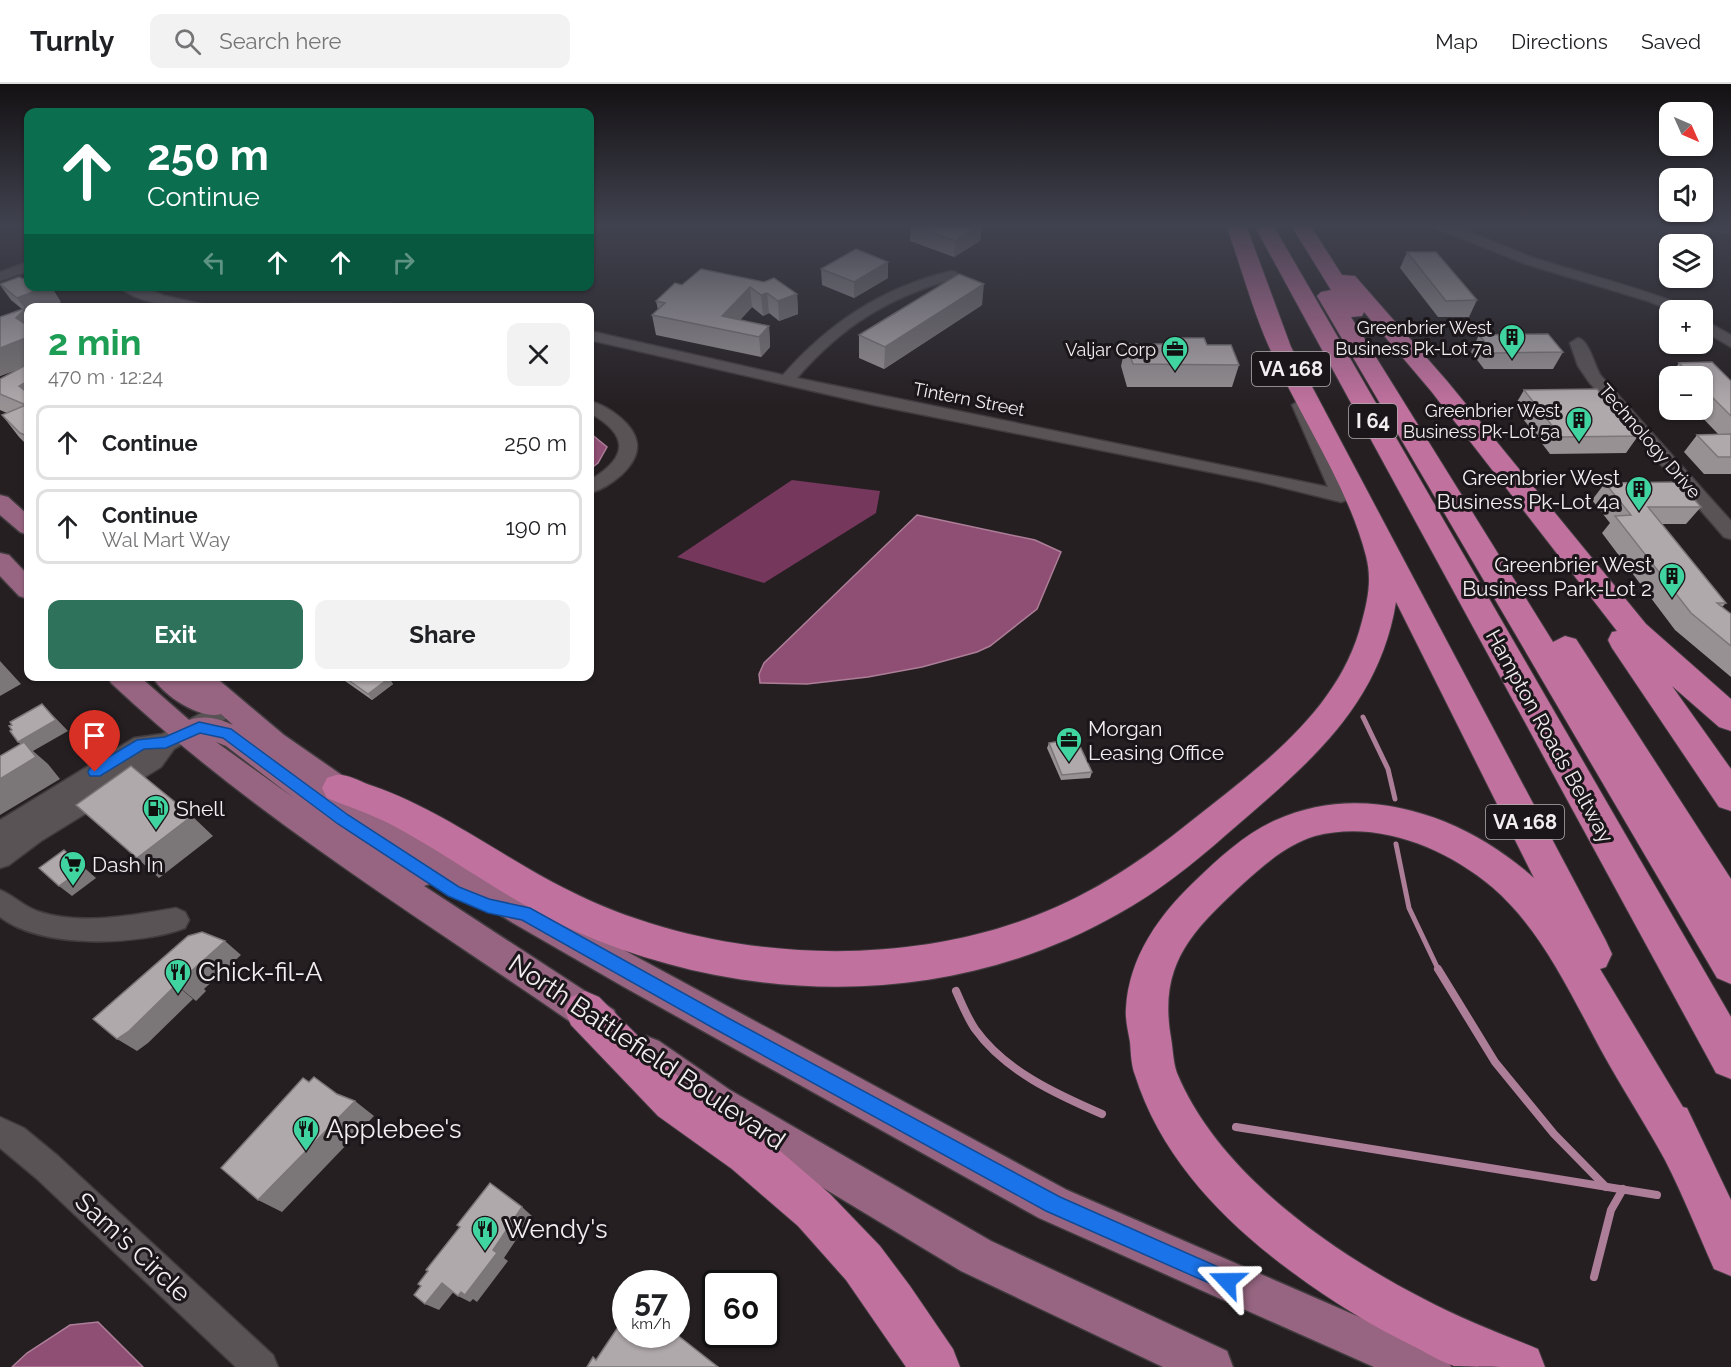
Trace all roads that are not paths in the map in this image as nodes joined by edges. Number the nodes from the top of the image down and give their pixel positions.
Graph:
1 (16, 285) edge
2 (923, 285) edge
3 (1258, 285) edge
4 (1271, 285) edge
5 (1297, 285) edge
6 (1305, 285) edge
7 (1331, 285) edge
8 (1333, 285) edge
9 (1350, 285) edge
10 (1610, 285) edge
11 (0, 291) edge
12 (138, 291) edge
13 (1659, 300) edge
14 (176, 303) edge
15 (1713, 330) edge
16 (594, 337) edge
17 (1731, 342) edge
18 (1578, 343) dead end
19 (1284, 370) dead end
20 (789, 379) junction
21 (594, 409) edge
22 (1513, 481) junction
23 (594, 485) edge
24 (1351, 501) junction
25 (0, 502) edge
26 (24, 523) edge
27 (1729, 529) edge
28 (0, 561) edge
29 (24, 586) edge
30 (125, 681) edge
31 (170, 681) edge
32 (200, 681) edge
33 (228, 706) junction
34 (1731, 718) edge
35 (175, 738) junction
36 (339, 788) junction
37 (1731, 797) edge
38 (0, 832) edge
39 (0, 857) edge
40 (0, 902) edge
41 (1731, 912) edge
42 (525, 913) junction
43 (176, 920) dead end
44 (1675, 960) junction
45 (1731, 965) edge
46 (585, 1011) junction
47 (1731, 1023) edge
48 (1731, 1059) edge
49 (0, 1132) edge
50 (1679, 1142) junction
51 (1731, 1252) edge
52 (261, 1367) edge
53 (935, 1367) edge
54 (1211, 1367) edge
55 (1429, 1367) edge
56 (1520, 1367) edge

1 - 11 street
2 - 20 street
3 - 24 highway, VA 168
4 - 44 highway
5 - 44 highway, Hampton Roads Beltway / I 64
6 - 47 highway
7 - 45 highway
8 - 41 highway, I 64
9 - 22 highway
10 - 13 street
12 - 14 street
15 - 17 street
16 - 20 street, Tintern Street
18 - 27 street, Technology Drive
19 - 24 street
20 - 24 street, Tintern Street
21 - 23 street
22 - 34 highway
22 - 37 highway
24 - 36 highway
24 - 50 highway, VA 168
25 - 26 main road
28 - 29 main road
30 - 35 main road, North Battlefield Boulevard
31 - 33 main road
32 - 33 main road
33 - 35 street
33 - 36 main road
35 - 38 street
35 - 39 street
35 - 42 main road
35 - 46 main road, North Battlefield Boulevard
36 - 42 main road
40 - 43 street
42 - 55 main road
44 - 48 highway, Hampton Roads Beltway / I 64
46 - 53 highway
46 - 54 main road, North Battlefield Boulevard
49 - 52 street, Sam's Circle
50 - 51 highway
50 - 56 highway

